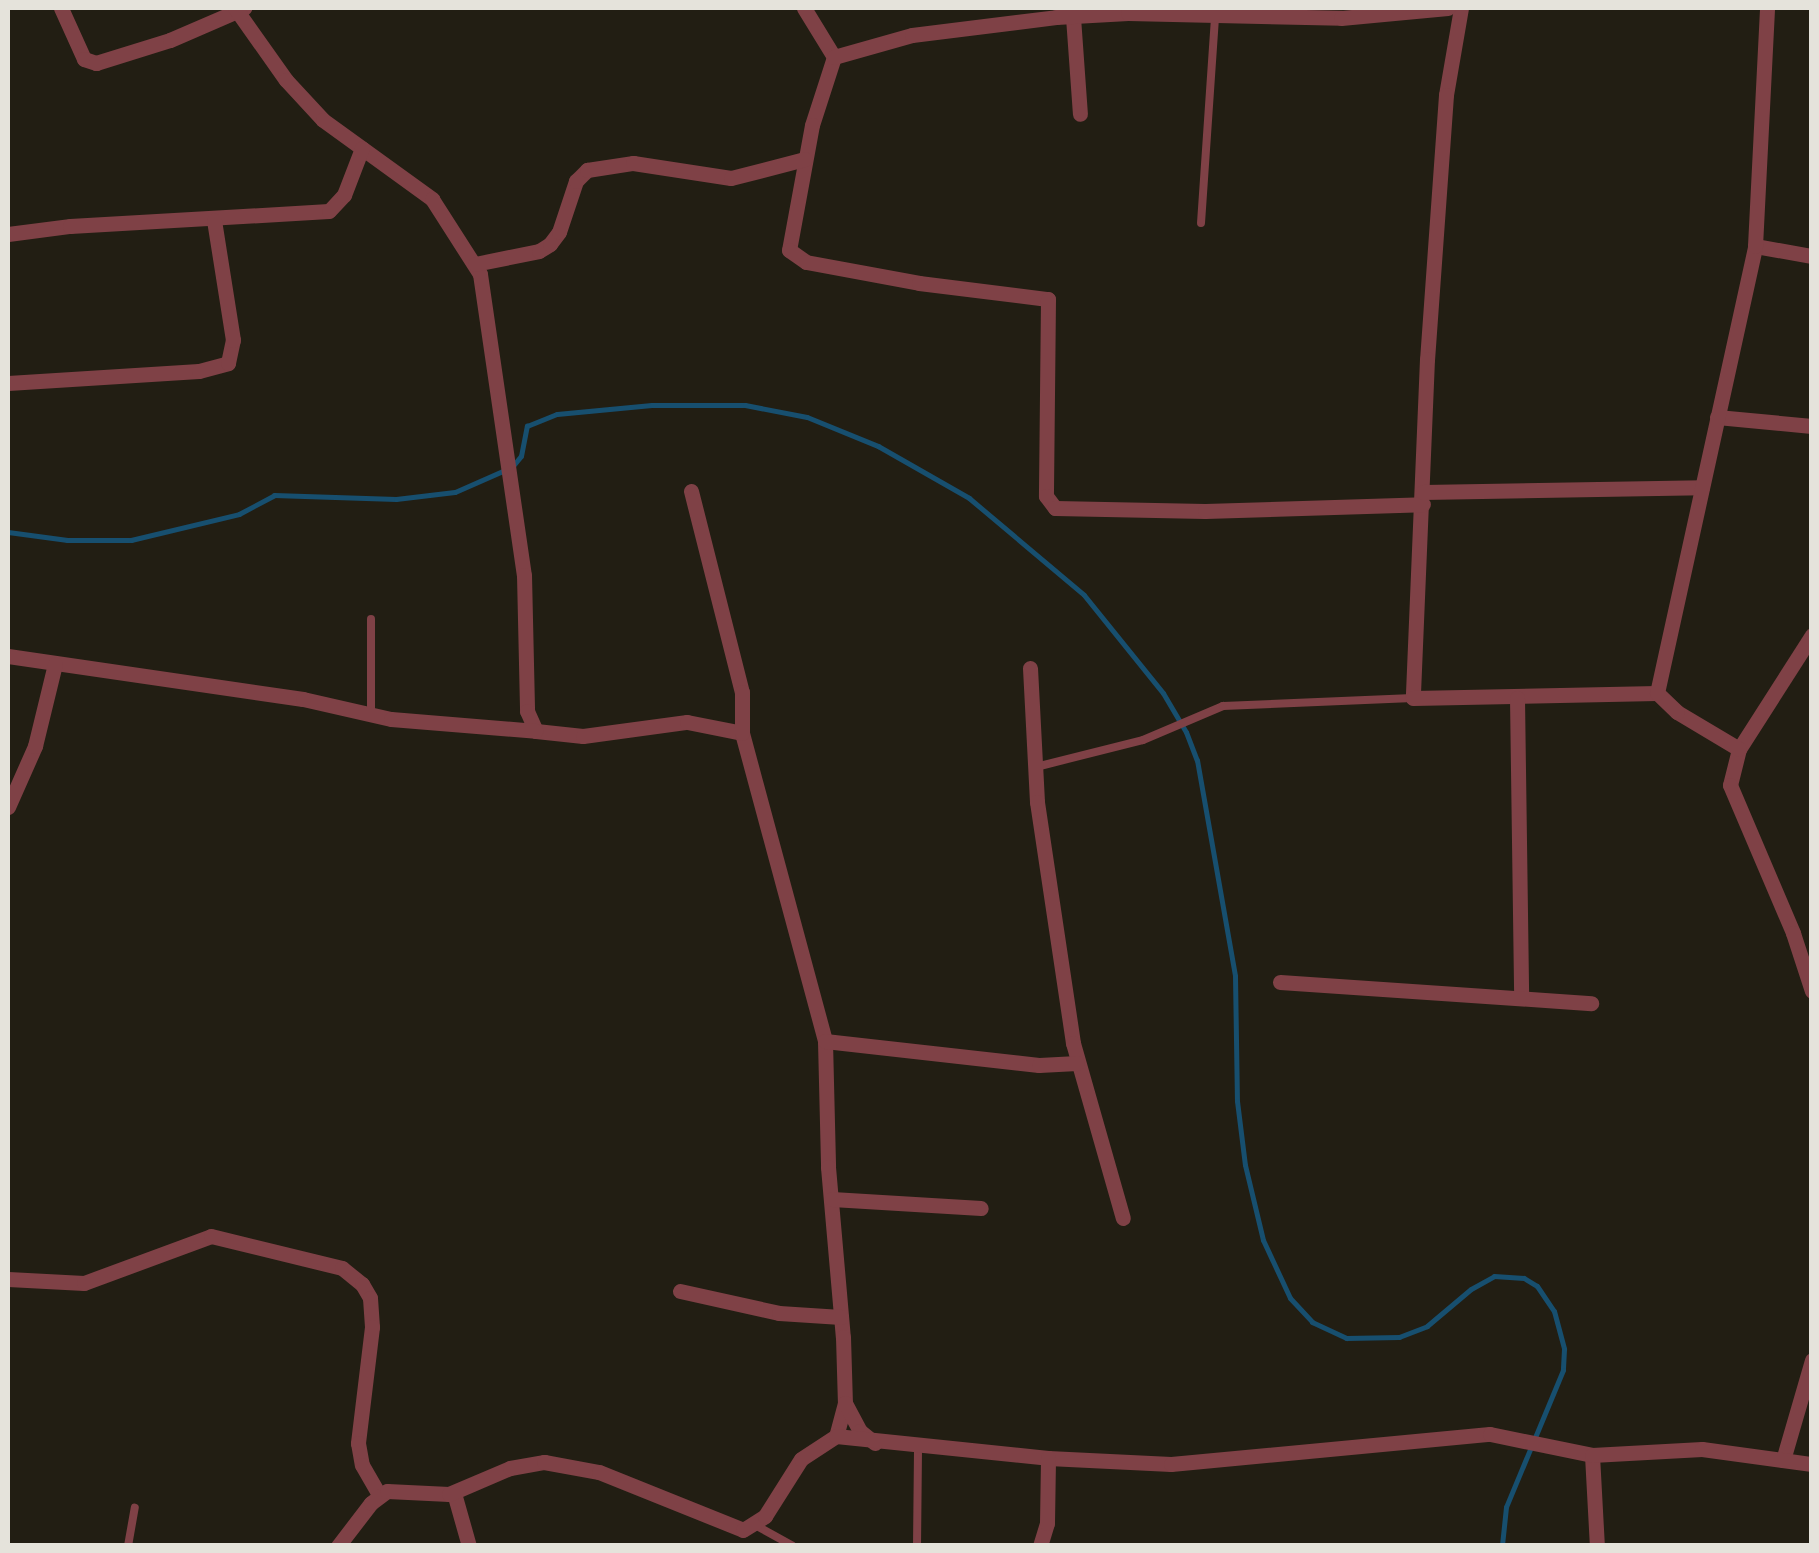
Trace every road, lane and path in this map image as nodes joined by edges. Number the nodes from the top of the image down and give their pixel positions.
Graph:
1 (61, 8) edge
2 (804, 8) edge
3 (1448, 8) edge
4 (1461, 8) edge
5 (1767, 8) edge
6 (239, 9) edge
7 (1291, 13) edge
8 (1215, 16) junction
9 (1073, 17) junction
10 (834, 57) junction
11 (1080, 114) dead end
12 (362, 148) junction
13 (805, 159) junction
14 (214, 220) junction
15 (1201, 223) dead end
16 (8, 234) edge
17 (1755, 246) junction
18 (1812, 256) edge
19 (475, 264) junction
20 (8, 384) edge
21 (1717, 417) junction
22 (1812, 426) edge
23 (1702, 488) junction
24 (690, 491) dead end
25 (1423, 498) junction
26 (371, 620) dead end
27 (1812, 636) edge
28 (8, 656) edge
29 (56, 664) junction
30 (1030, 668) dead end
31 (1657, 692) junction
32 (1412, 698) junction
33 (1517, 698) junction
34 (370, 716) junction
35 (536, 732) junction
36 (742, 733) junction
37 (1739, 749) junction
38 (1036, 768) junction
39 (8, 807) edge
40 (1280, 982) dead end
41 (1812, 991) edge
42 (1521, 998) junction
43 (1590, 1003) dead end
44 (825, 1040) junction
45 (1078, 1063) junction
46 (832, 1199) junction
47 (982, 1208) dead end
48 (1123, 1218) dead end
49 (8, 1279) edge
50 (680, 1292) dead end
51 (841, 1318) junction
52 (1812, 1360) edge
53 (845, 1403) junction
54 (836, 1436) junction
55 (874, 1442) junction
56 (918, 1446) junction
57 (1592, 1456) junction
58 (1048, 1458) junction
59 (1783, 1460) junction
60 (1812, 1464) edge
61 (454, 1493) junction
62 (379, 1495) junction
63 (136, 1508) dead end
64 (754, 1525) junction
65 (128, 1546) edge
66 (338, 1546) edge
67 (469, 1546) edge
68 (793, 1546) edge
69 (917, 1546) edge
70 (1040, 1546) edge
71 (1597, 1546) edge

1 - 6 street
2 - 10 street
3 - 7 street
4 - 25 street
5 - 17 street
6 - 12 street
7 - 8 street
8 - 9 street
8 - 15 lane
9 - 10 street
9 - 11 street
10 - 13 street
12 - 14 street
12 - 19 street
13 - 19 street
13 - 25 street
14 - 16 street
14 - 20 street
17 - 18 street
17 - 21 street
19 - 35 street
21 - 22 street
21 - 23 street
23 - 25 street
23 - 31 street
24 - 36 street
25 - 32 street
26 - 34 lane
27 - 37 street
28 - 29 street
29 - 34 street
29 - 39 street
30 - 38 street
31 - 33 street
31 - 37 street
32 - 33 street
32 - 38 lane
33 - 42 street
34 - 35 street
35 - 36 street
36 - 44 street
37 - 41 street
38 - 45 street
40 - 42 street
42 - 43 street
44 - 45 street
44 - 46 street
45 - 48 street
46 - 47 street
46 - 51 street
49 - 62 street
50 - 51 street
51 - 53 street
52 - 59 street
53 - 54 street
53 - 55 street
54 - 55 street
54 - 64 street
55 - 56 street
56 - 58 street
56 - 69 lane
57 - 58 street
57 - 59 street
57 - 71 street
58 - 70 street
59 - 60 street
61 - 62 street
61 - 64 street
61 - 67 street
62 - 66 street
63 - 65 lane
64 - 68 lane

